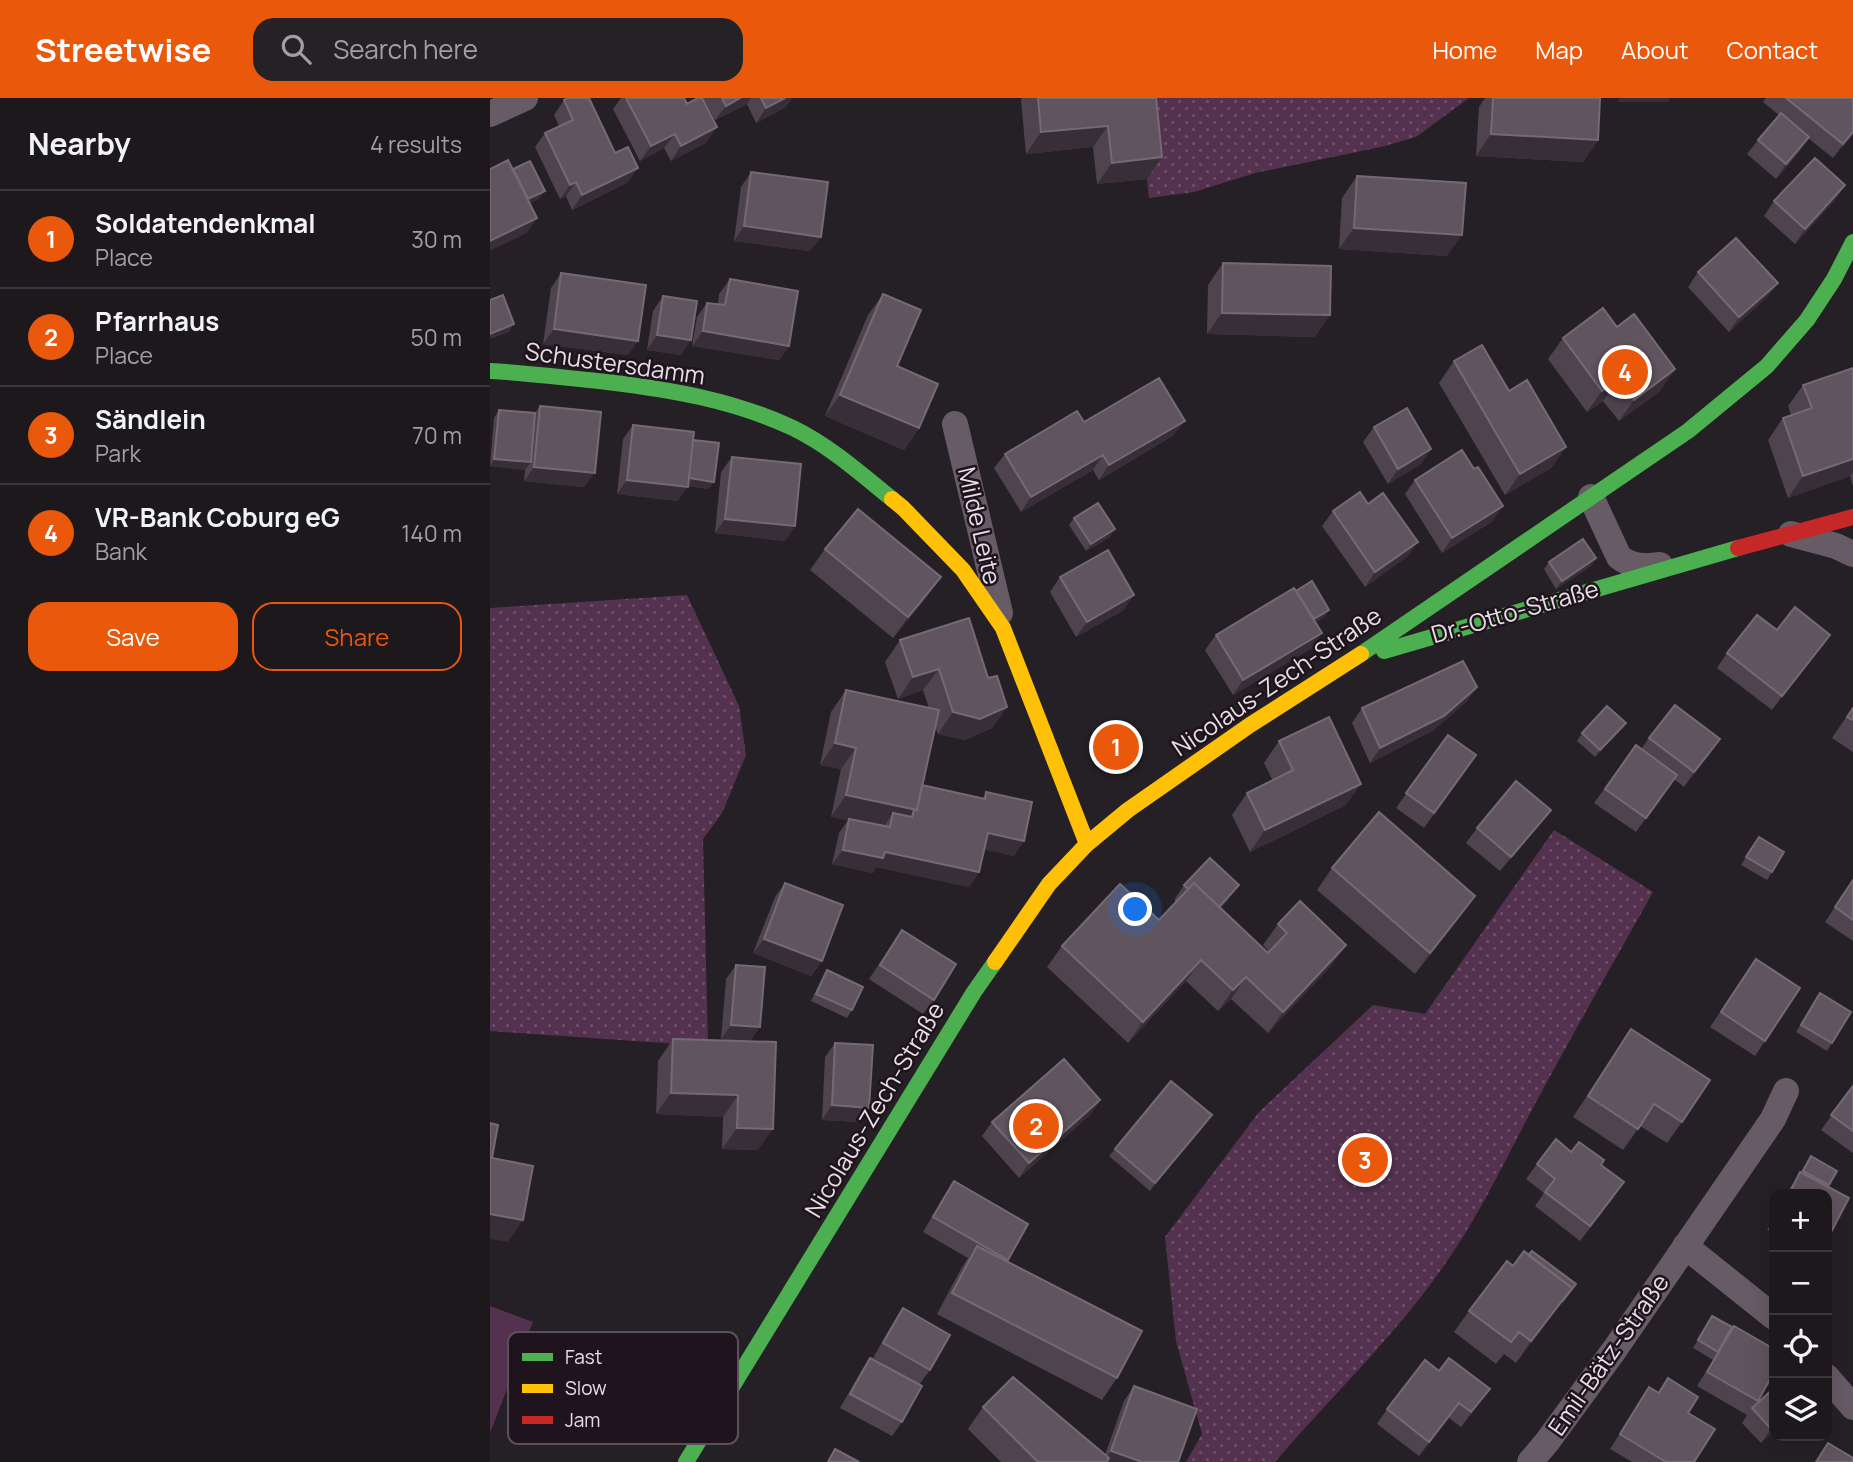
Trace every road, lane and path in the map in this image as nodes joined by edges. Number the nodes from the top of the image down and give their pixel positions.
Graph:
1 (524, 98) edge
2 (490, 114) edge
3 (1853, 242) edge
4 (490, 371) edge
5 (955, 424) dead end
6 (1591, 497) junction
7 (1853, 517) edge
8 (1790, 534) junction
9 (1853, 554) edge
10 (1679, 564) junction
11 (1003, 628) junction
12 (1350, 661) junction
13 (1087, 844) junction
14 (1786, 1091) dead end
15 (1685, 1247) junction
16 (1771, 1315) edge
17 (738, 1377) edge
18 (1828, 1378) edge
19 (1853, 1407) edge
20 (697, 1444) edge
21 (686, 1462) edge
22 (1530, 1462) edge

1 - 2 street
3 - 6 street, Nicolaus-Zech-Straße
4 - 11 street, Schustersdamm
5 - 11 street, Milde Leite
6 - 10 street, Dr.-Otto-Straße
6 - 12 street, Nicolaus-Zech-Straße
7 - 8 street, Dr.-Otto-Straße
8 - 9 street
8 - 10 street, Dr.-Otto-Straße
10 - 12 street, Dr.-Otto-Straße
11 - 13 street, Schustersdamm
12 - 13 street, Nicolaus-Zech-Straße
13 - 17 street, Nicolaus-Zech-Straße
14 - 15 street, Emil-Bätz-Straße
15 - 16 street, Emil-Bätz-Straße
15 - 22 street, Emil-Bätz-Straße
18 - 19 street
20 - 21 street, Nicolaus-Zech-Straße

